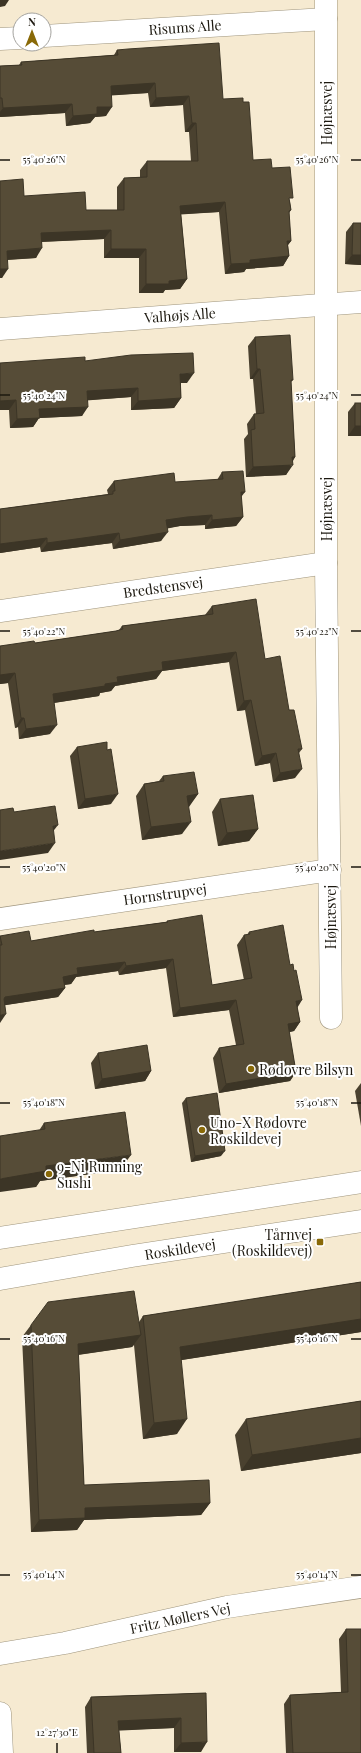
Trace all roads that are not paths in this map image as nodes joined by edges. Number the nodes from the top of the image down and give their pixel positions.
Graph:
1 (326, 9) edge
2 (52, 35) edge
3 (12, 38) edge
4 (0, 39) edge
5 (361, 302) edge
6 (326, 305) junction
7 (0, 329) edge
8 (326, 563) junction
9 (0, 611) edge
10 (330, 870) junction
11 (0, 919) edge
12 (331, 1018) dead end
13 (361, 1182) edge
14 (361, 1221) edge
15 (0, 1238) edge
16 (0, 1280) edge
17 (361, 1587) edge
18 (0, 1654) edge
19 (0, 1713) edge
20 (2, 1753) edge

1 - 2 street, Risums Alle
1 - 6 street, Højnæsvej
3 - 4 street
5 - 6 street, Valhøjs Alle
6 - 7 street, Valhøjs Alle
6 - 8 street, Højnæsvej
8 - 9 street, Bredstensvej
8 - 10 street, Højnæsvej
10 - 11 street, Hornstrupvej
10 - 12 street, Højnæsvej
13 - 15 street
14 - 16 street, Roskildevej
17 - 18 street, Fritz Møllers Vej
19 - 20 street

